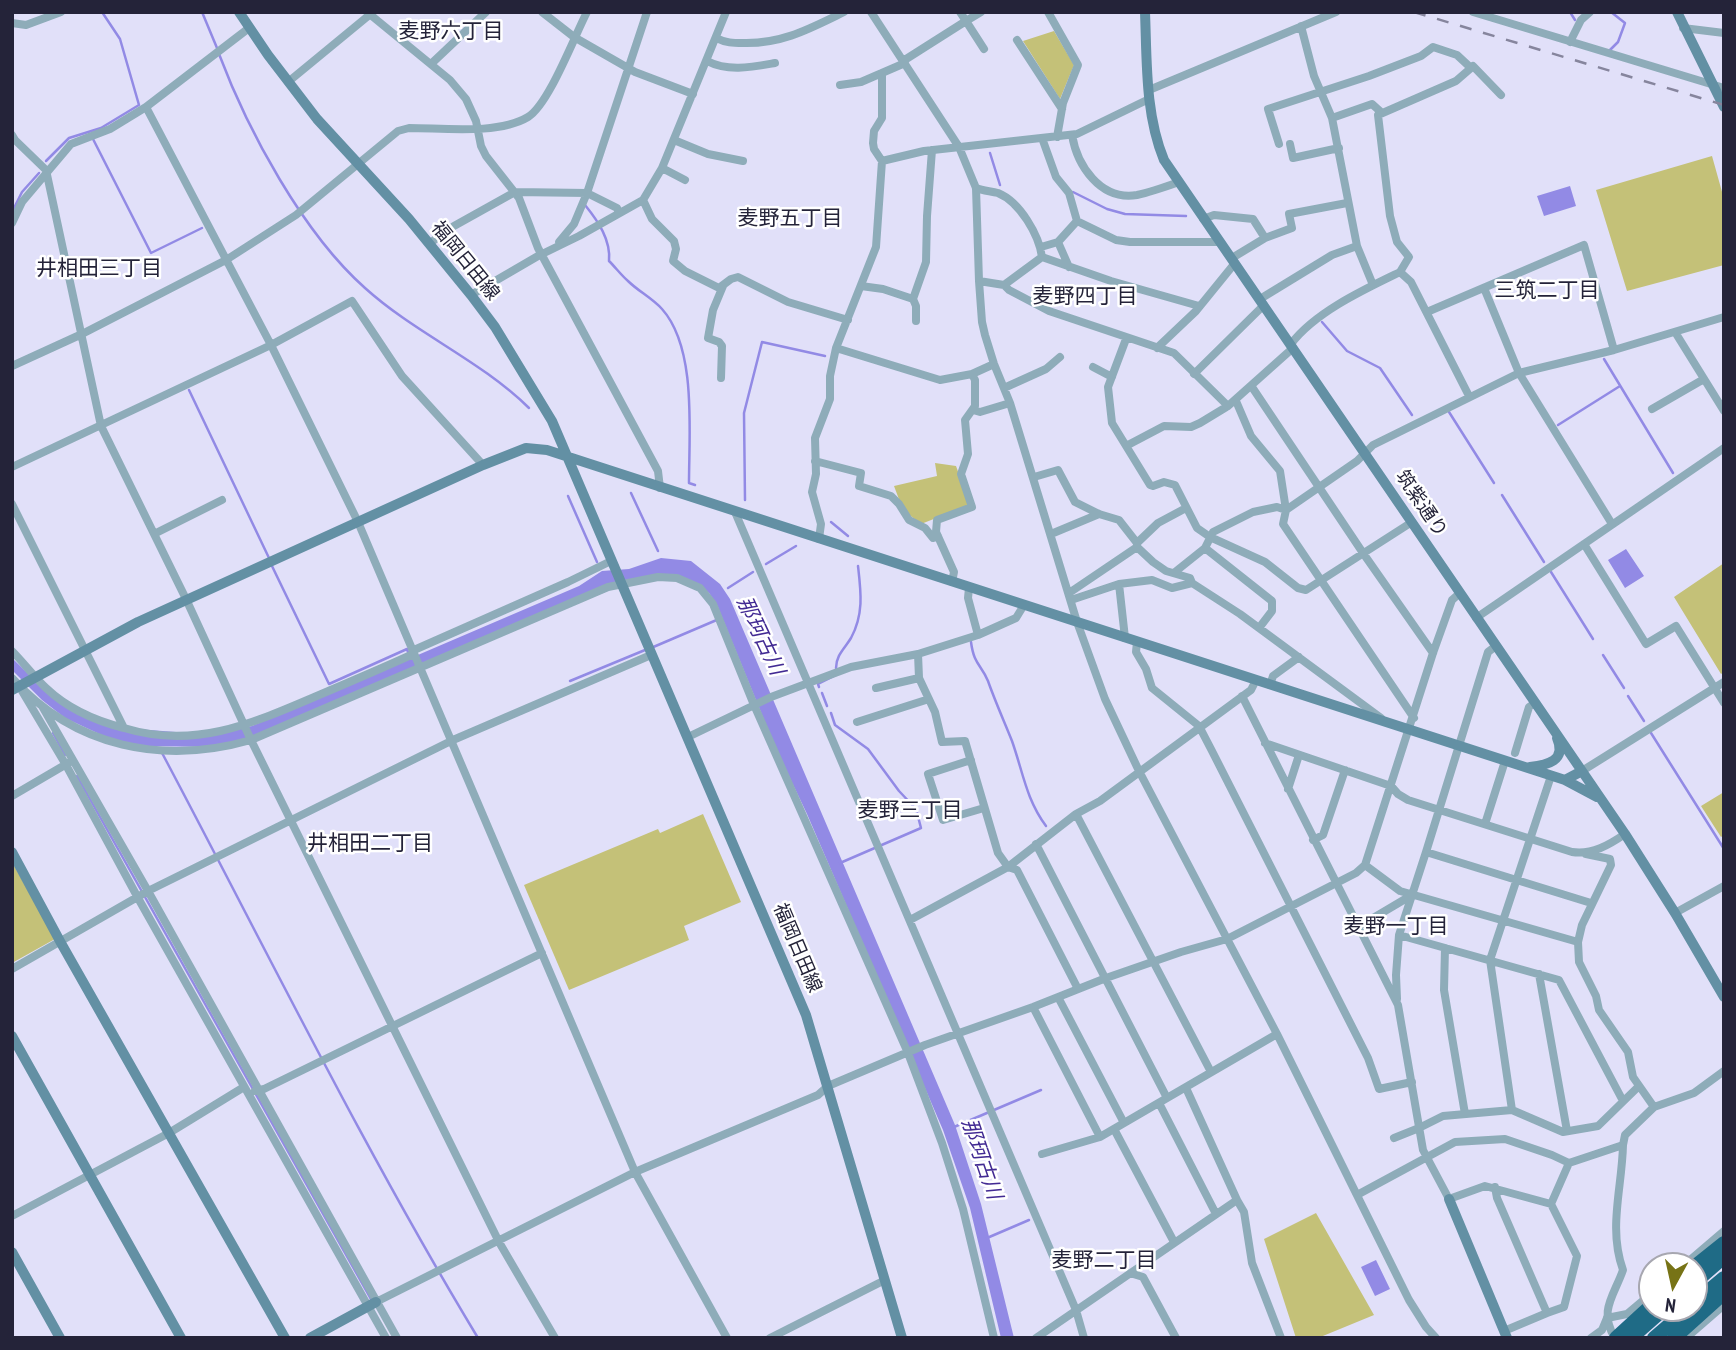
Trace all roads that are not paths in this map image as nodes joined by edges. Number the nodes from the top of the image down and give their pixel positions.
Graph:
1 (61, 12) edge
2 (239, 12) edge
3 (486, 12) edge
4 (542, 12) edge
5 (587, 12) edge
6 (647, 12) edge
7 (726, 12) edge
8 (844, 12) edge
9 (871, 12) edge
10 (960, 12) edge
11 (981, 12) edge
12 (1048, 12) edge
13 (1145, 12) edge
14 (1300, 12) edge
15 (1336, 12) edge
16 (1474, 12) edge
17 (1514, 12) edge
18 (1590, 12) edge
19 (1677, 12) edge
20 (370, 13) edge
21 (966, 21) junction
22 (12, 23) edge
23 (1303, 24) junction
24 (1511, 24) junction
25 (249, 28) junction
26 (1683, 28) junction
27 (1724, 33) edge
28 (574, 37) junction
29 (716, 38) junction
30 (1017, 40) dead end
31 (1570, 42) junction
32 (985, 48) dead end
33 (707, 61) junction
34 (904, 62) junction
35 (775, 63) dead end
36 (431, 64) junction
37 (628, 68) junction
38 (1471, 68) junction
39 (882, 73) junction
40 (288, 82) junction
41 (840, 85) dead end
42 (1718, 87) edge
43 (1320, 92) junction
44 (693, 94) junction
45 (1149, 94) junction
46 (1501, 95) dead end
47 (146, 107) junction
48 (1724, 107) edge
49 (1062, 109) junction
50 (1382, 113) junction
51 (1332, 118) junction
52 (478, 129) junction
53 (1072, 135) junction
54 (1057, 137) junction
55 (1042, 138) junction
56 (13, 139) edge
57 (674, 140) junction
58 (1279, 144) dead end
59 (1290, 144) dead end
60 (958, 147) junction
61 (1339, 148) junction
62 (932, 150) junction
63 (882, 160) junction
64 (743, 161) dead end
65 (359, 165) junction
66 (43, 167) junction
67 (662, 168) junction
68 (685, 180) dead end
69 (1179, 182) junction
70 (976, 188) junction
71 (515, 192) junction
72 (587, 193) junction
73 (643, 200) junction
74 (12, 201) edge
75 (22, 202) junction
76 (1347, 203) junction
77 (620, 213) junction
78 (1203, 219) junction
79 (1077, 222) junction
80 (12, 223) edge
81 (1265, 238) junction
82 (565, 242) junction
83 (1058, 242) junction
84 (1220, 242) junction
85 (430, 243) junction
86 (1357, 246) junction
87 (1042, 252) junction
88 (542, 254) junction
89 (226, 260) junction
90 (1233, 261) junction
91 (1069, 267) junction
92 (1400, 272) junction
93 (979, 281) junction
94 (1004, 285) junction
95 (1373, 285) junction
96 (723, 286) junction
97 (861, 286) junction
98 (1484, 288) junction
99 (471, 295) junction
100 (913, 299) junction
101 (1262, 302) junction
102 (1199, 306) junction
103 (1427, 312) junction
104 (1724, 317) edge
105 (848, 320) junction
106 (916, 321) dead end
107 (1675, 332) junction
108 (82, 334) junction
109 (1126, 339) junction
110 (271, 345) junction
111 (1292, 346) junction
112 (836, 348) junction
113 (1157, 348) junction
114 (1614, 350) junction
115 (1060, 357) dead end
116 (993, 363) junction
117 (12, 366) edge
118 (1093, 367) dead end
119 (1519, 373) junction
120 (972, 374) junction
121 (1194, 374) junction
122 (1112, 377) junction
123 (721, 378) dead end
124 (1704, 379) junction
125 (1252, 387) junction
126 (1004, 388) junction
127 (1469, 396) junction
128 (1010, 403) junction
129 (1232, 404) junction
130 (1653, 409) dead end
131 (973, 410) junction
132 (1724, 411) edge
133 (101, 426) junction
134 (1126, 446) junction
135 (1724, 448) edge
136 (1365, 453) junction
137 (568, 457) junction
138 (814, 461) junction
139 (483, 465) junction
140 (12, 467) edge
141 (1034, 477) junction
142 (660, 488) junction
143 (1319, 489) junction
144 (222, 500) dead end
145 (12, 504) edge
146 (1186, 509) junction
147 (1286, 510) junction
148 (735, 512) junction
149 (1099, 514) junction
150 (358, 522) junction
151 (1412, 522) junction
152 (1612, 524) junction
153 (154, 534) junction
154 (1051, 534) junction
155 (938, 536) junction
156 (1210, 537) junction
157 (819, 539) junction
158 (1584, 544) junction
159 (1137, 545) junction
160 (1205, 548) junction
161 (1363, 554) junction
162 (611, 563) junction
163 (1175, 572) junction
164 (1321, 581) junction
165 (952, 582) junction
166 (1192, 583) junction
167 (1119, 584) junction
168 (621, 586) junction
169 (970, 588) junction
170 (1460, 593) junction
171 (1070, 596) junction
172 (186, 600) junction
173 (1024, 606) junction
174 (1476, 618) junction
175 (1077, 622) junction
176 (1259, 628) junction
177 (978, 635) junction
178 (1125, 638) junction
179 (1137, 642) junction
180 (1496, 646) junction
181 (84, 649) junction
182 (414, 650) junction
183 (12, 651) edge
184 (1433, 653) junction
185 (918, 654) junction
186 (651, 655) junction
187 (1299, 657) junction
188 (421, 667) junction
189 (37, 677) junction
190 (919, 678) junction
191 (1256, 680) junction
192 (1724, 682) edge
193 (15, 685) edge
194 (808, 685) junction
195 (1269, 685) junction
196 (876, 688) dead end
197 (1714, 688) junction
198 (1242, 696) junction
199 (929, 699) junction
200 (1535, 703) junction
201 (1724, 703) edge
202 (40, 704) junction
203 (754, 705) junction
204 (1414, 718) junction
205 (857, 722) dead end
206 (1387, 723) junction
207 (245, 726) junction
208 (1199, 726) junction
209 (124, 728) junction
210 (1410, 730) junction
211 (1556, 734) junction
212 (688, 737) junction
213 (251, 740) junction
214 (453, 740) junction
215 (1265, 743) junction
216 (1460, 746) junction
217 (1515, 753) dead end
218 (1299, 755) junction
219 (971, 760) junction
220 (1505, 761) junction
221 (69, 763) junction
222 (1524, 767) junction
223 (1139, 771) junction
224 (1345, 771) junction
225 (1582, 771) junction
226 (1551, 776) junction
227 (1565, 780) junction
228 (1391, 786) junction
229 (1288, 789) junction
230 (12, 796) edge
231 (1600, 798) junction
232 (984, 808) junction
233 (1439, 810) junction
234 (1076, 814) junction
235 (291, 820) junction
236 (1485, 824) junction
237 (1625, 834) junction
238 (1529, 839) junction
239 (1313, 840) junction
240 (1036, 844) junction
241 (12, 852) edge
242 (1426, 852) junction
243 (1583, 854) junction
244 (1365, 865) junction
245 (1008, 867) junction
246 (1515, 879) junction
247 (1336, 885) junction
248 (1724, 886) edge
249 (148, 891) junction
250 (1412, 894) junction
251 (138, 898) junction
252 (1591, 902) junction
253 (1291, 908) junction
254 (1675, 913) junction
255 (1503, 919) junction
256 (910, 920) junction
257 (1358, 927) junction
258 (1399, 935) junction
259 (1227, 939) junction
260 (1578, 942) junction
261 (61, 943) junction
262 (1445, 948) junction
263 (542, 953) junction
264 (1490, 960) junction
265 (1153, 961) junction
266 (12, 969) edge
267 (1539, 974) junction
268 (1106, 978) junction
269 (1078, 989) junction
270 (1058, 997) junction
271 (1724, 997) edge
272 (1398, 1005) junction
273 (1033, 1007) junction
274 (393, 1027) junction
275 (960, 1033) junction
276 (1277, 1034) junction
277 (12, 1036) edge
278 (908, 1053) junction
279 (1211, 1072) junction
280 (1724, 1072) edge
281 (1412, 1082) junction
282 (828, 1086) junction
283 (1639, 1086) junction
284 (1186, 1088) junction
285 (251, 1090) junction
286 (1167, 1098) junction
287 (1623, 1101) junction
288 (1158, 1103) junction
289 (1654, 1107) junction
290 (1512, 1110) junction
291 (1465, 1114) junction
292 (1124, 1123) junction
293 (1419, 1128) junction
294 (1114, 1129) junction
295 (1567, 1131) junction
296 (169, 1133) junction
297 (1100, 1137) junction
298 (1394, 1138) dead end
299 (1623, 1145) junction
300 (1042, 1154) dead end
301 (1428, 1157) junction
302 (1569, 1163) junction
303 (635, 1172) junction
304 (89, 1175) junction
305 (1495, 1187) junction
306 (1357, 1195) junction
307 (1449, 1199) junction
308 (1237, 1200) junction
309 (1551, 1204) junction
310 (1216, 1214) junction
311 (12, 1216) edge
312 (1724, 1231) edge
313 (499, 1242) junction
314 (1174, 1242) junction
315 (1724, 1243) edge
316 (12, 1252) edge
317 (1699, 1252) edge
318 (1708, 1256) edge
319 (1724, 1258) edge
320 (1708, 1272) edge
321 (1130, 1273) junction
322 (885, 1280) junction
323 (1724, 1280) edge
324 (1724, 1293) edge
325 (1708, 1294) edge
326 (372, 1304) junction
327 (1638, 1305) edge
328 (1724, 1305) edge
329 (1076, 1310) junction
330 (1547, 1313) junction
331 (1638, 1317) edge
332 (1607, 1318) junction
333 (1650, 1322) edge
334 (1675, 1322) edge
335 (1506, 1334) edge
336 (60, 1338) edge
337 (181, 1338) edge
338 (285, 1338) edge
339 (310, 1338) edge
340 (386, 1338) edge
341 (397, 1338) edge
342 (555, 1338) edge
343 (726, 1338) edge
344 (770, 1338) edge
345 (902, 1338) edge
346 (994, 1338) edge
347 (1035, 1338) edge
348 (1084, 1338) edge
349 (1176, 1338) edge
350 (1281, 1338) edge
351 (1436, 1338) edge
352 (1591, 1338) edge
353 (1615, 1338) edge
354 (1632, 1338) edge
355 (1657, 1338) edge
356 (1674, 1338) edge
357 (1686, 1338) edge

1 - 22 street
2 - 25 street, 福岡日田線
3 - 36 street
4 - 28 street
5 - 28 street
6 - 37 street
7 - 29 street
8 - 29 street
9 - 34 street
10 - 21 street
11 - 21 street
12 - 49 street
13 - 45 street, 筑紫通り
14 - 23 street
15 - 23 street
16 - 24 street
17 - 24 street
18 - 31 street
19 - 26 street
20 - 36 street
20 - 40 street
21 - 32 street
21 - 34 street
23 - 43 street
23 - 45 street
24 - 31 street
25 - 40 street, 福岡日田線
25 - 47 street
26 - 27 street
26 - 42 street
28 - 37 street
28 - 52 street
29 - 33 street
30 - 49 street
31 - 42 street
33 - 35 street
33 - 44 street
34 - 39 street
34 - 60 street
36 - 52 street
37 - 44 street
37 - 72 street
38 - 43 street
38 - 46 street
38 - 50 street
39 - 41 street
39 - 63 street
40 - 65 street, 福岡日田線
42 - 48 street
43 - 51 street
43 - 58 street
44 - 57 street
45 - 53 street
45 - 69 street, 筑紫通り
47 - 66 street
47 - 89 street
49 - 54 street
50 - 51 street
50 - 92 street
51 - 61 street
52 - 65 street
52 - 71 street
53 - 54 street
53 - 69 street
54 - 55 street
55 - 60 street
55 - 79 street
56 - 66 street
57 - 64 street
57 - 67 street
59 - 61 street
60 - 62 street
60 - 70 street
61 - 76 street
62 - 63 street
62 - 100 street
63 - 97 street
65 - 85 street, 福岡日田線
65 - 89 street
66 - 75 street
66 - 108 street
67 - 68 street
67 - 73 street
69 - 78 street, 筑紫通り
70 - 87 street
70 - 93 street
71 - 72 street
71 - 85 street
71 - 88 street
72 - 77 street
72 - 82 street
73 - 77 street
73 - 96 street
74 - 75 street
75 - 80 street
76 - 81 street
76 - 86 street
77 - 82 street
78 - 81 street
78 - 84 street, 筑紫通り
79 - 83 street
79 - 84 street
81 - 90 street
82 - 88 street
83 - 87 street
83 - 91 street
84 - 90 street, 筑紫通り
85 - 99 street, 福岡日田線
86 - 95 street
86 - 101 street
87 - 91 street
87 - 94 street
88 - 99 street
88 - 142 street
89 - 108 street
89 - 110 street
90 - 101 street, 筑紫通り
90 - 102 street
91 - 102 street
92 - 95 street
92 - 103 street
93 - 94 street
93 - 116 street
94 - 109 street
95 - 111 street
96 - 105 street
96 - 123 street
97 - 100 street
97 - 105 street
98 - 103 street
98 - 114 street
98 - 119 street
99 - 137 street, 福岡日田線
100 - 106 street
101 - 111 street, 筑紫通り
101 - 121 street
102 - 113 street
103 - 127 street
104 - 107 street
105 - 112 street
107 - 114 street
107 - 124 street
108 - 117 street
108 - 133 street
109 - 113 street
109 - 122 street
110 - 133 street
110 - 139 street
110 - 150 street
111 - 125 street
111 - 136 street, 筑紫通り
112 - 120 street
112 - 138 street
113 - 121 street
114 - 119 street
115 - 126 street
116 - 120 street
116 - 126 street
118 - 122 street
119 - 127 street
119 - 152 street
120 - 131 street
121 - 129 street
122 - 134 street
124 - 130 street
124 - 132 street
125 - 129 street
125 - 143 street
126 - 128 street
127 - 136 street
128 - 131 street
128 - 141 street
129 - 134 street
129 - 147 street
131 - 155 street
133 - 140 street
133 - 153 street
134 - 146 street
135 - 152 street
136 - 143 street
136 - 151 street, 筑紫通り
137 - 139 street
137 - 142 street
137 - 162 street, 福岡日田線
138 - 155 street
138 - 157 street
139 - 150 street
141 - 149 street
141 - 154 street
142 - 148 street
143 - 147 street
143 - 161 street
144 - 153 street
145 - 181 street
146 - 156 street
146 - 159 street
147 - 156 street
147 - 164 street
148 - 157 street
148 - 194 street
149 - 154 street
149 - 159 street
150 - 172 street
150 - 182 street
151 - 161 street
151 - 170 street, 筑紫通り
152 - 158 street
153 - 172 street
154 - 171 street
155 - 165 street
156 - 160 street
156 - 164 street
157 - 165 street
158 - 174 street
158 - 197 street
159 - 163 street
159 - 171 street
160 - 163 street
160 - 176 street
161 - 164 street
161 - 184 street
162 - 168 street, 福岡日田線
162 - 182 street
163 - 166 street
164 - 204 street
165 - 169 street
166 - 167 street
166 - 176 street
167 - 171 street
167 - 178 street
168 - 186 street, 福岡日田線
168 - 188 street
168 - 203 street
169 - 173 street
169 - 177 street
170 - 174 street, 筑紫通り
170 - 184 street
171 - 175 street
172 - 181 street
172 - 207 street
173 - 175 street
173 - 177 street
174 - 180 street, 筑紫通り
175 - 178 street
175 - 223 street
176 - 187 street
177 - 185 street
178 - 179 street
179 - 191 street
179 - 208 street
180 - 200 street, 筑紫通り
180 - 216 street
181 - 189 street
181 - 209 street
182 - 188 street
182 - 207 street
183 - 189 street
184 - 204 street
185 - 190 street
185 - 194 street
186 - 212 street, 福岡日田線
186 - 214 street
187 - 195 street
187 - 206 street
188 - 213 street
188 - 214 street
189 - 193 street
189 - 209 street
190 - 196 street
190 - 199 street
191 - 195 street
191 - 198 street
192 - 197 street
193 - 202 street
193 - 221 street
194 - 203 street
194 - 256 street
195 - 206 street
197 - 201 street
197 - 225 street
198 - 208 street
198 - 215 street
199 - 205 street
199 - 219 street
200 - 211 street, 筑紫通り
200 - 217 street
202 - 213 street
202 - 221 street
203 - 212 street
203 - 278 street
204 - 210 street
206 - 210 street
207 - 209 street
207 - 213 street
208 - 223 street
208 - 253 street
210 - 216 street
210 - 228 street
211 - 222 street
211 - 225 street, 筑紫通り
212 - 282 street, 福岡日田線
213 - 235 street
214 - 235 street
214 - 263 street
215 - 218 street
215 - 229 street
216 - 220 street
216 - 233 street
218 - 224 street
218 - 229 street
219 - 232 street
219 - 232 street
220 - 222 street
220 - 236 street
221 - 230 street
221 - 249 street
221 - 251 street
222 - 226 street
223 - 234 street
223 - 259 street
224 - 228 street
224 - 239 street
225 - 227 street
225 - 231 street, 筑紫通り
226 - 227 street
226 - 238 street
227 - 231 street
228 - 233 street
228 - 244 street
229 - 239 street
231 - 237 street, 筑紫通り
232 - 245 street
233 - 236 street
233 - 242 street
234 - 240 street
234 - 265 street
235 - 249 street
235 - 274 street
236 - 238 street
237 - 243 street
237 - 254 street, 筑紫通り
238 - 243 street
238 - 246 street
239 - 247 street
240 - 245 street
240 - 268 street
241 - 261 street
242 - 246 street
242 - 250 street
243 - 252 street
244 - 247 street
244 - 250 street
245 - 256 street
245 - 269 street
246 - 252 street
246 - 255 street
247 - 253 street
247 - 257 street
248 - 254 street
249 - 251 street
249 - 285 street
250 - 255 street
250 - 257 street
250 - 258 street
251 - 261 street
251 - 285 street
252 - 260 street
253 - 259 street
253 - 281 street
254 - 271 street, 筑紫通り
255 - 260 street
255 - 264 street
256 - 275 street
257 - 272 street
258 - 262 street
258 - 272 street
259 - 265 street
259 - 276 street
260 - 283 street
261 - 266 street
261 - 296 street
262 - 264 street
262 - 291 street
263 - 274 street
263 - 303 street
264 - 267 street
264 - 290 street
265 - 268 street
265 - 279 street
267 - 287 street
267 - 295 street
268 - 269 street
268 - 286 street
269 - 270 street
270 - 273 street
270 - 292 street
272 - 281 street
273 - 275 street
273 - 297 street
274 - 285 street
274 - 313 street
275 - 278 street
275 - 329 street
276 - 279 street
276 - 306 street
277 - 304 street
278 - 282 street
278 - 346 street
279 - 284 street
280 - 289 street
281 - 293 street
282 - 303 street
282 - 322 street, 福岡日田線
283 - 287 street
283 - 289 street
284 - 286 street
284 - 308 street
285 - 296 street
285 - 326 street
286 - 288 street
287 - 295 street
288 - 292 street
288 - 310 street
289 - 299 street
290 - 291 street
290 - 295 street
291 - 293 street
292 - 294 street
293 - 298 street
293 - 301 street
294 - 297 street
294 - 314 street
296 - 304 street
296 - 338 street
297 - 300 street
299 - 302 street
299 - 332 street
301 - 302 street
301 - 306 street
301 - 307 street
302 - 309 street
303 - 313 street
303 - 343 street
304 - 311 street
304 - 337 street
305 - 307 street
305 - 309 street
305 - 330 street
306 - 351 street
307 - 335 street
308 - 310 street
308 - 350 street
309 - 330 street
310 - 314 street
312 - 317 street
313 - 326 street
313 - 342 street
314 - 321 street
315 - 318 highway
316 - 336 street
319 - 320 highway
321 - 329 street
321 - 349 street
322 - 344 street
322 - 345 street, 福岡日田線
323 - 325 highway
324 - 356 highway
326 - 339 street
326 - 340 street
326 - 341 street
327 - 332 street
328 - 357 street
329 - 347 street
329 - 348 street
330 - 335 street
331 - 353 highway
332 - 352 street
332 - 353 street
333 - 354 highway
334 - 355 highway

